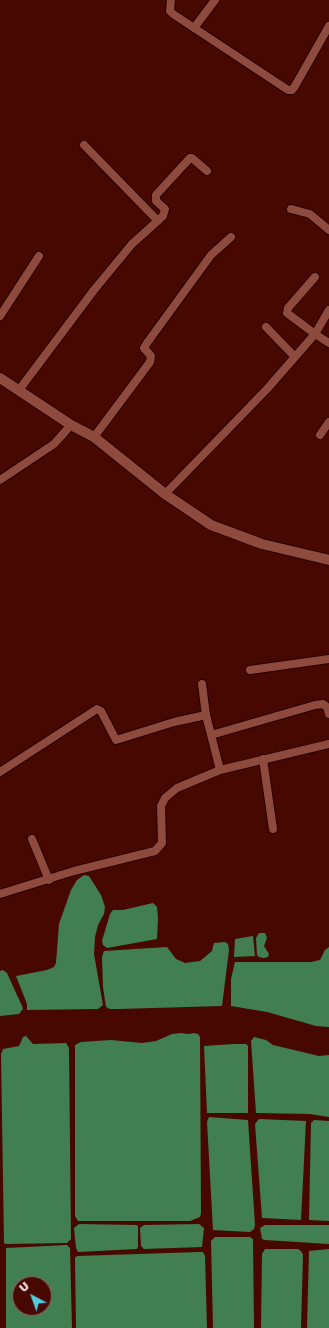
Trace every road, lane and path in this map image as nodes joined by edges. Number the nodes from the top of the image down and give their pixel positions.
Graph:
1 (171, 0) edge
2 (215, 0) edge
3 (329, 26) edge
4 (194, 28) junction
5 (84, 145) dead end
6 (207, 171) dead end
7 (291, 209) dead end
8 (158, 221) junction
9 (329, 230) edge
10 (231, 236) dead end
11 (39, 256) dead end
12 (315, 277) dead end
13 (329, 310) edge
14 (0, 316) edge
15 (266, 327) dead end
16 (315, 334) junction
17 (329, 343) edge
18 (295, 357) junction
19 (0, 378) edge
20 (19, 390) junction
21 (329, 422) edge
22 (71, 425) junction
23 (320, 435) dead end
24 (94, 437) junction
25 (0, 480) edge
26 (165, 494) junction
27 (329, 560) edge
28 (329, 659) edge
29 (250, 670) dead end
30 (202, 684) dead end
31 (329, 714) edge
32 (206, 715) junction
33 (211, 735) junction
34 (329, 744) edge
35 (263, 759) junction
36 (220, 770) junction
37 (0, 772) edge
38 (273, 828) dead end
39 (32, 839) dead end
40 (49, 880) junction
41 (0, 894) edge

1 - 4 street
2 - 4 street
3 - 4 street
5 - 8 street
6 - 8 street
7 - 9 street
8 - 20 street
10 - 24 street
11 - 14 street
12 - 16 street
13 - 16 street
15 - 18 street
16 - 17 street
16 - 18 street
18 - 26 street
19 - 20 street
20 - 22 street
21 - 23 street
22 - 24 street
22 - 25 street
24 - 26 street
26 - 27 street
28 - 29 street
30 - 32 street
31 - 33 street
32 - 33 street
32 - 37 street
33 - 36 street
34 - 35 street
35 - 36 street
35 - 38 street
36 - 40 street
39 - 40 street
40 - 41 street

